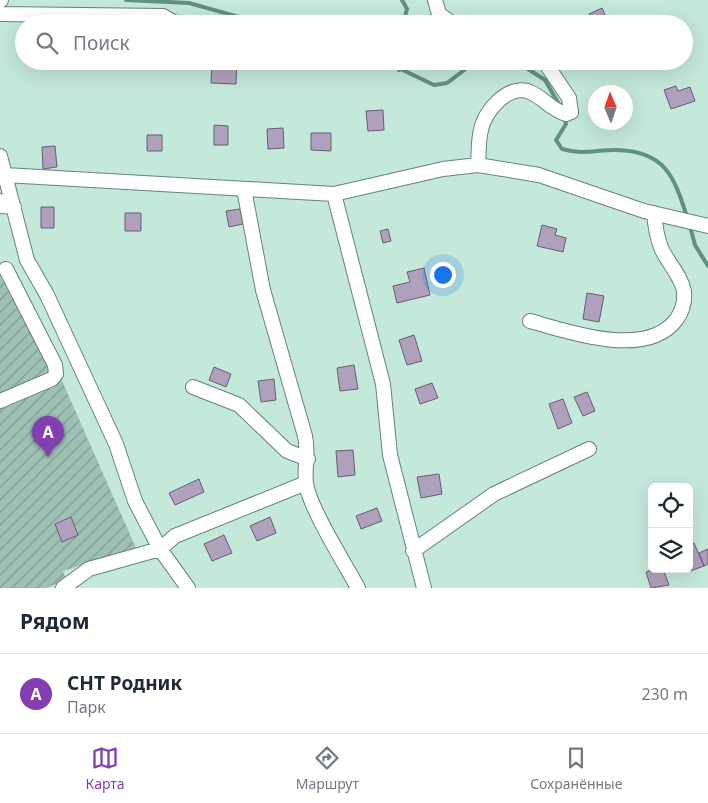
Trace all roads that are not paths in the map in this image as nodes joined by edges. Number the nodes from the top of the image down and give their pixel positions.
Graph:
1 (435, 0) edge
2 (0, 14) edge
3 (82, 15) edge
4 (440, 15) edge
5 (550, 70) edge
6 (0, 156) edge
7 (478, 165) junction
8 (5, 175) junction
9 (244, 189) junction
10 (334, 194) junction
11 (0, 202) edge
12 (14, 208) junction
13 (654, 213) junction
14 (708, 226) edge
15 (27, 260) junction
16 (3, 270) edge
17 (530, 321) dead end
18 (193, 387) dead end
19 (0, 401) edge
20 (589, 449) dead end
21 (308, 458) junction
22 (306, 483) junction
23 (160, 549) junction
24 (413, 551) junction
25 (63, 588) edge
26 (188, 588) edge
27 (358, 588) edge
28 (424, 588) edge

1 - 4 street
2 - 3 street
5 - 7 street
6 - 8 street
7 - 10 street
7 - 13 street
8 - 9 street
8 - 12 street
9 - 10 street
9 - 21 street
10 - 24 street
11 - 12 street
12 - 15 street
13 - 14 street
13 - 17 street
15 - 16 street
15 - 23 street
16 - 19 street
18 - 21 street
20 - 24 street
21 - 22 street
22 - 23 street
22 - 27 street
23 - 25 street
23 - 26 street
24 - 28 street

